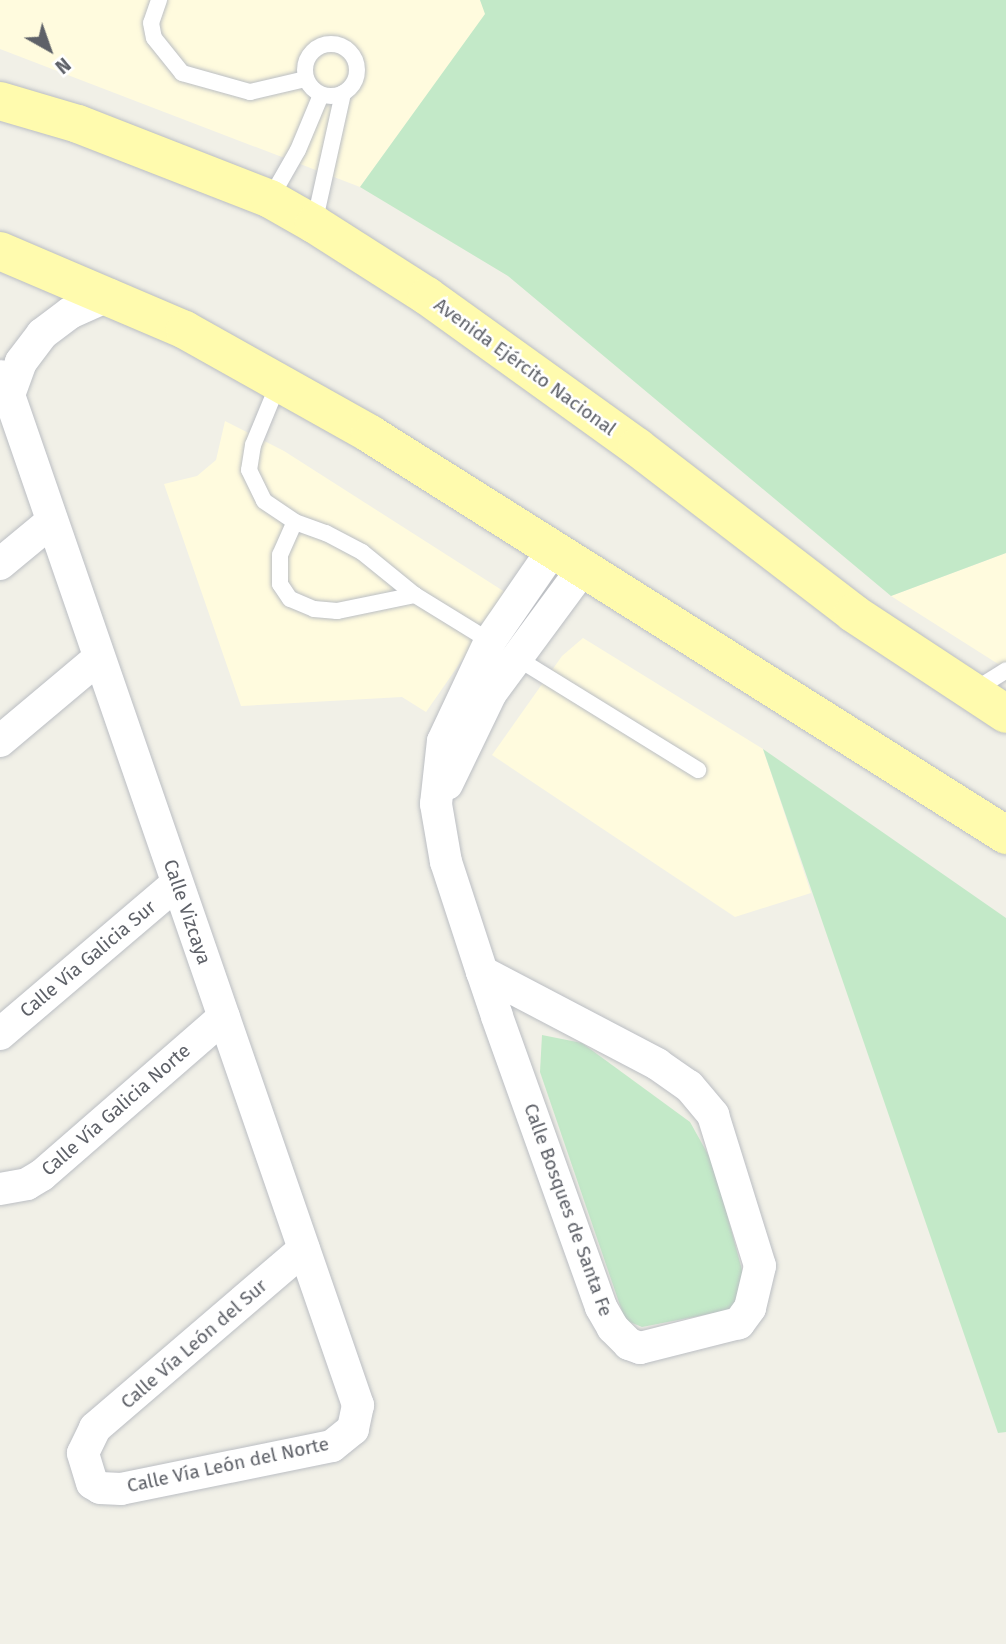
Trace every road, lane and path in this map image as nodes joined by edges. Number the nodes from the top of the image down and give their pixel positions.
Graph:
1 (159, 0) edge
2 (306, 79) junction
3 (343, 93) junction
4 (321, 94) junction
5 (0, 101) edge
6 (270, 199) junction
7 (314, 223) junction
8 (0, 251) edge
9 (110, 295) junction
10 (279, 382) junction
11 (4, 385) edge
12 (52, 521) junction
13 (295, 522) junction
14 (569, 557) junction
15 (0, 564) edge
16 (415, 595) junction
17 (503, 649) junction
18 (99, 658) junction
19 (1006, 670) edge
20 (972, 692) junction
21 (1006, 714) edge
22 (0, 741) edge
23 (698, 770) dead end
24 (1006, 835) edge
25 (176, 884) junction
26 (482, 972) junction
27 (224, 1017) junction
28 (0, 1034) edge
29 (1, 1189) edge
30 (304, 1249) junction
31 (353, 1430) joint
32 (100, 1488) joint

1 - 2 lane
2 - 3 lane
2 - 4 lane
3 - 4 lane
3 - 7 lane
4 - 6 lane
5 - 6 main road, Avenida Ejército Nacional
6 - 7 main road, Avenida Ejército Nacional
7 - 20 main road, Avenida Ejército Nacional
8 - 9 main road
9 - 10 main road
9 - 11 street, Calle Vizcaya
10 - 13 lane
10 - 14 main road
11 - 12 street, Calle Vizcaya
12 - 15 street
12 - 18 street, Calle Vizcaya
13 - 16 lane
13 - 16 lane
14 - 17 street, Calle Bosques de Santa Fe
14 - 24 main road
16 - 17 lane
17 - 23 lane
17 - 26 street, Calle Bosques de Santa Fe
18 - 22 street
18 - 25 street, Calle Vizcaya
19 - 20 lane
20 - 21 main road, Avenida Ejército Nacional
25 - 27 street, Calle Vizcaya
25 - 28 street, Calle Vía Galicia Sur
26 - 26 street, Calle Bosques de Santa Fe
27 - 29 street, Calle Vía Galicia Norte
27 - 30 street, Calle Vizcaya
30 - 31 street, Calle Vizcaya
30 - 32 street, Calle Vía León del Sur
31 - 32 street, Calle Vía León del Norte

